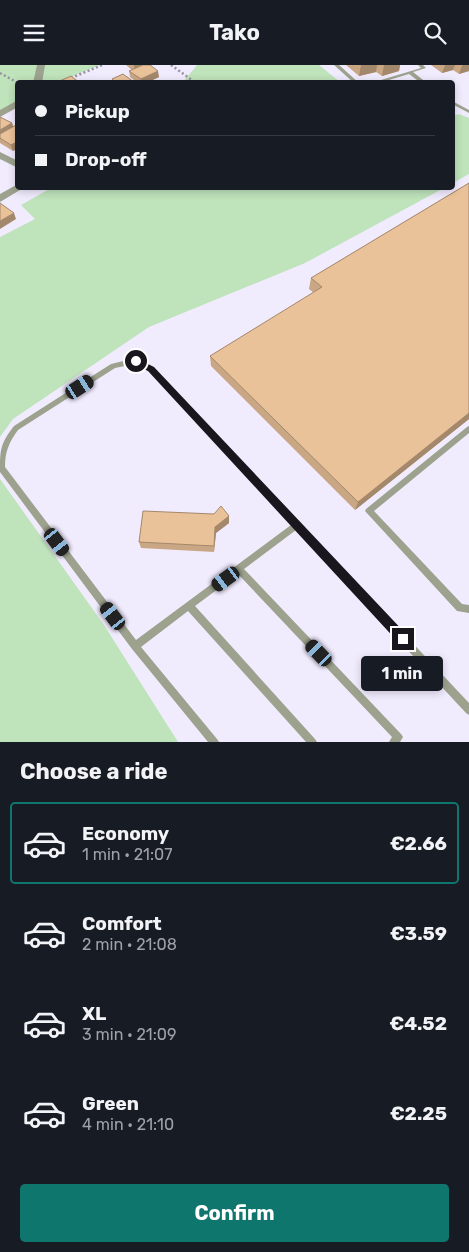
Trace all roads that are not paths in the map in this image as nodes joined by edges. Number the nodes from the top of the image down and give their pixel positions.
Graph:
1 (41, 65) edge
2 (336, 65) edge
3 (420, 65) edge
4 (410, 72) junction
5 (38, 80) edge
6 (354, 80) edge
7 (382, 80) edge
8 (421, 80) edge
9 (455, 104) edge
10 (15, 105) edge
11 (469, 112) edge
12 (0, 114) edge
13 (0, 155) edge
14 (15, 163) edge
15 (15, 190) edge
16 (0, 199) edge
17 (469, 429) edge
18 (297, 525) junction
19 (239, 570) junction
20 (189, 606) junction
21 (469, 609) edge
22 (135, 646) junction
23 (469, 710) edge
24 (214, 742) edge
25 (312, 742) edge
26 (394, 742) edge

1 - 5 street
2 - 6 lane
3 - 4 lane
4 - 7 lane
4 - 8 lane
9 - 11 lane
10 - 12 street
13 - 14 street
15 - 16 street
17 - 21 lane
18 - 19 lane
18 - 22 lane
18 - 23 lane
19 - 20 lane
19 - 26 lane
20 - 22 lane
20 - 25 lane
22 - 24 lane

